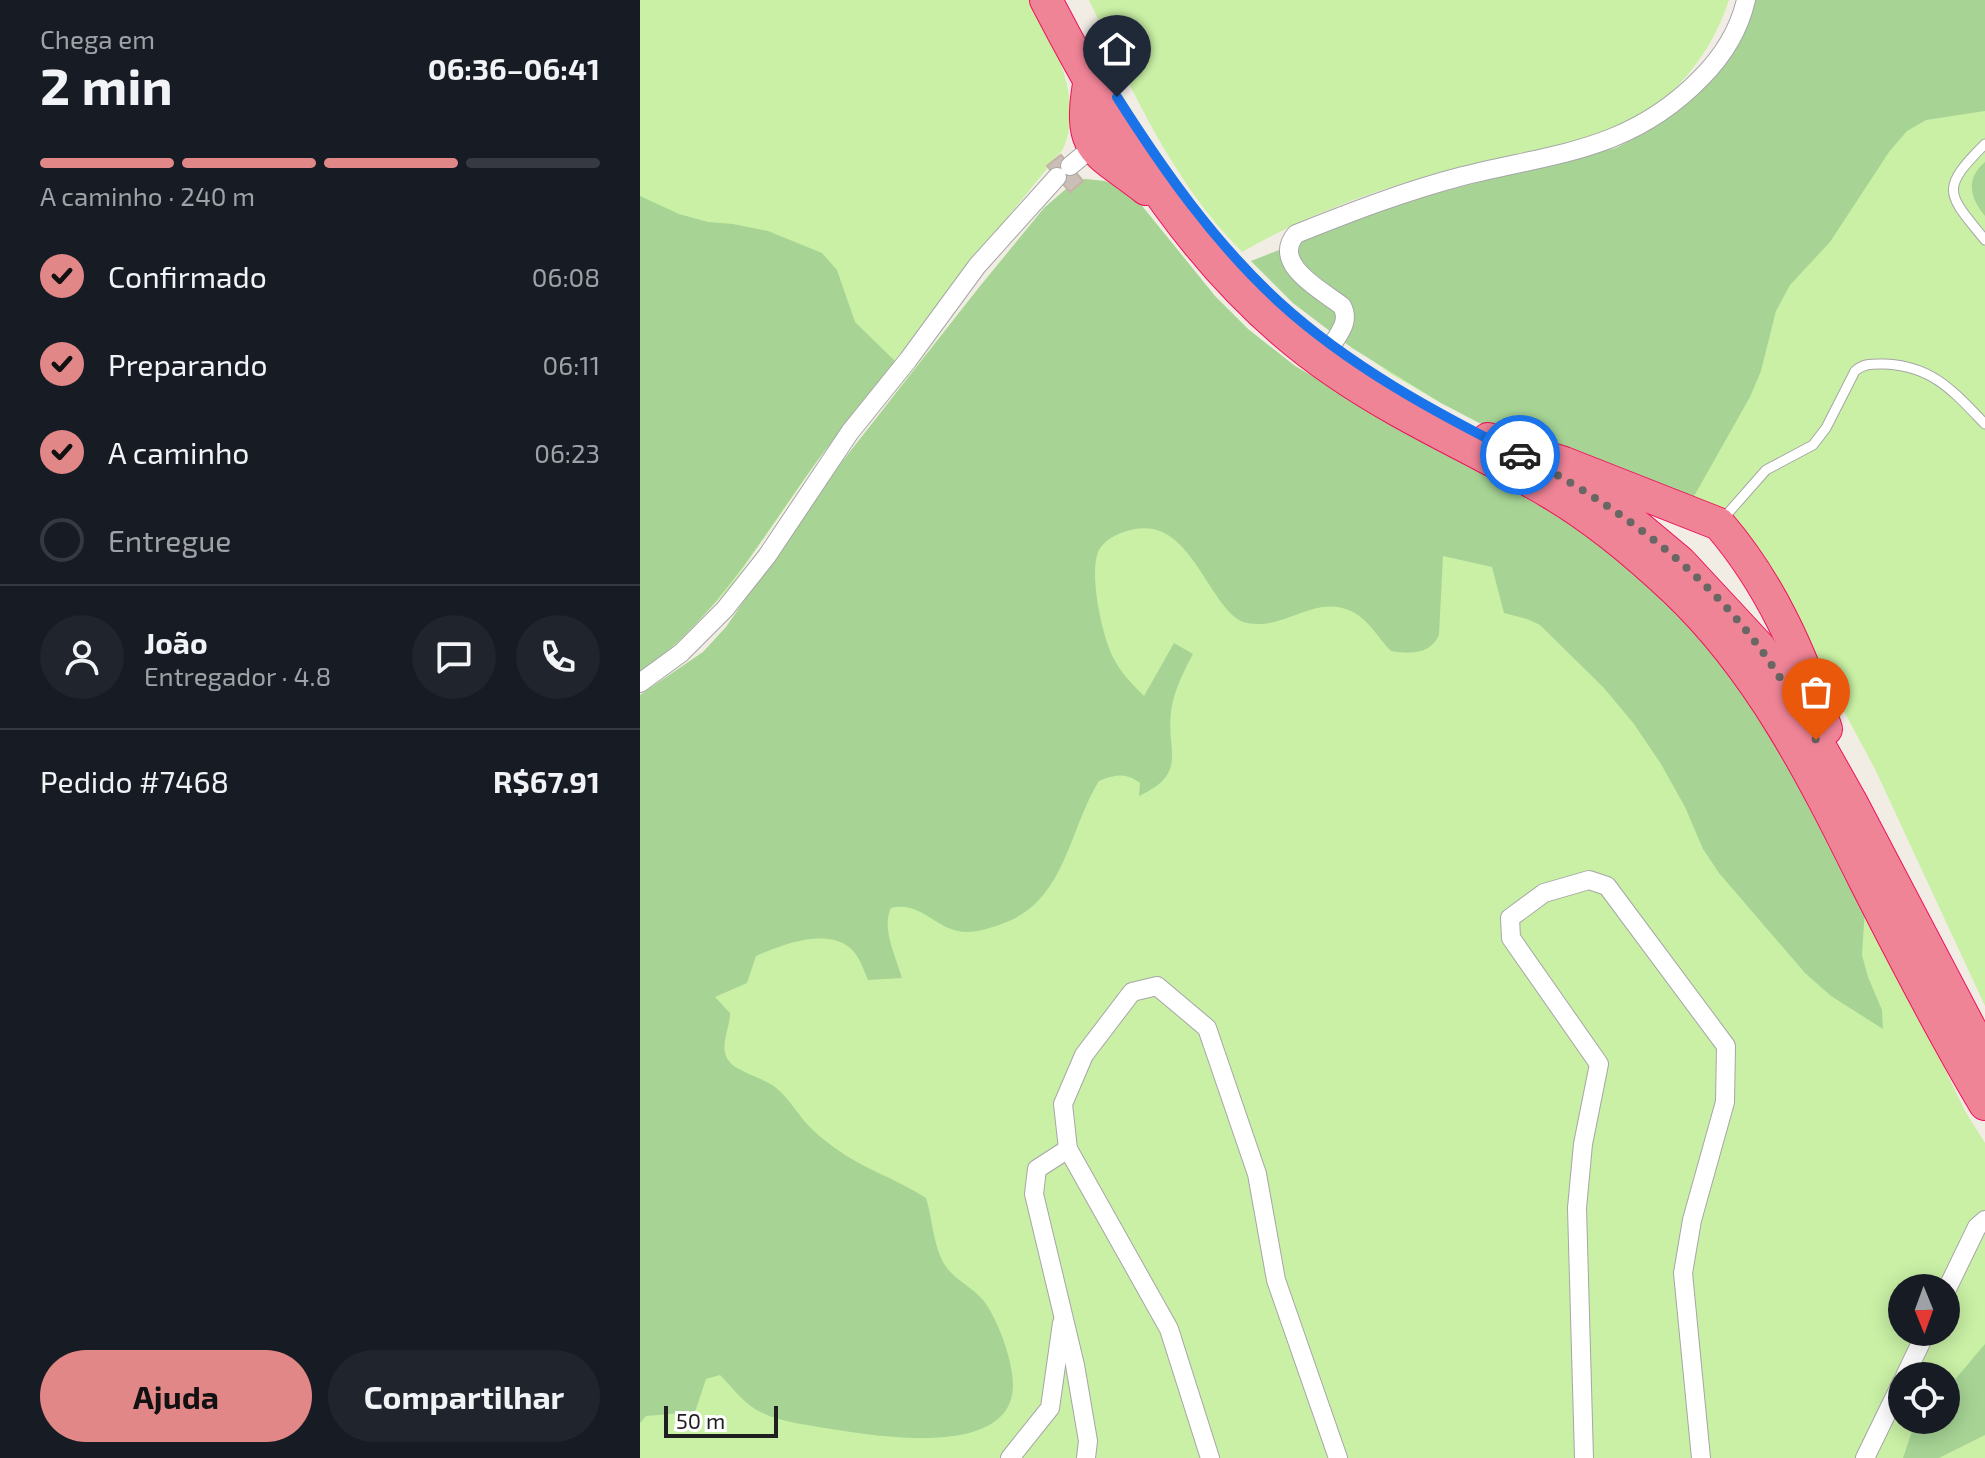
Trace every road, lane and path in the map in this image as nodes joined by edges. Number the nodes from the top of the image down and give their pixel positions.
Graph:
1 (1046, 0) edge
2 (1064, 0) edge
3 (1746, 0) edge
4 (1089, 84) junction
5 (1985, 144) edge
6 (1073, 163) junction
7 (1165, 204) junction
8 (1985, 240) edge
9 (1332, 345) junction
10 (1985, 424) edge
11 (1488, 439) junction
12 (1719, 524) junction
13 (640, 683) edge
14 (1850, 800) junction
15 (1985, 1057) edge
16 (1985, 1104) edge
17 (1068, 1149) junction
18 (1985, 1220) edge
19 (1954, 1274) edge
20 (1064, 1317) junction
21 (1888, 1411) edge
22 (1010, 1458) edge
23 (1086, 1458) edge
24 (1210, 1458) edge
25 (1338, 1458) edge
26 (1584, 1458) edge
27 (1701, 1458) edge
28 (1865, 1458) edge

1 - 4 highway
2 - 9 highway
3 - 9 street
4 - 6 highway
4 - 7 highway
5 - 8 lane
6 - 7 highway
6 - 13 street
7 - 16 highway
9 - 11 highway
10 - 12 lane
11 - 12 highway
11 - 14 highway
12 - 14 highway
14 - 15 highway
17 - 20 street
17 - 24 street
17 - 25 street
18 - 19 street
20 - 22 street
20 - 23 street
21 - 28 street
26 - 27 street

